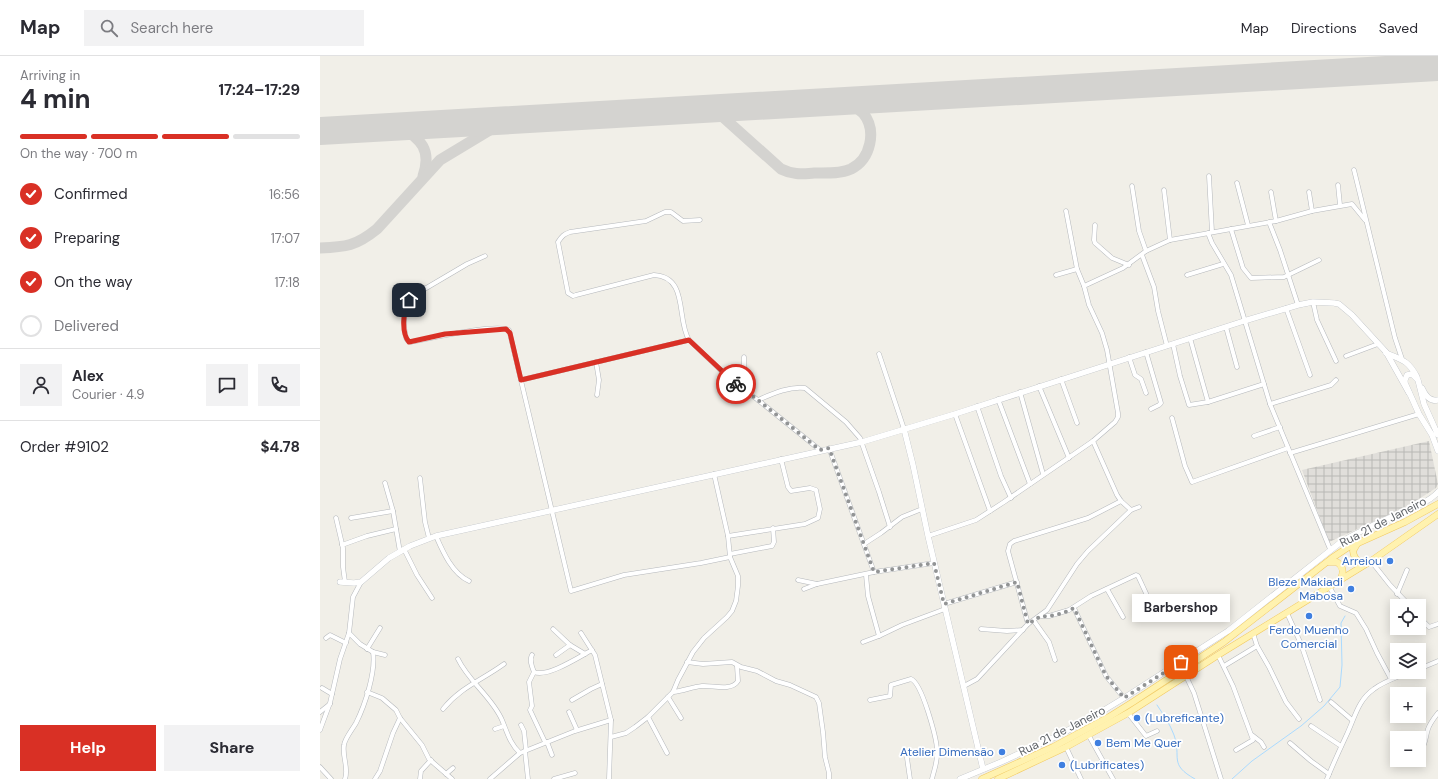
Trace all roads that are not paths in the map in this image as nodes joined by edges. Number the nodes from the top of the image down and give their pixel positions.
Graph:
1 (1354, 170) dead end
2 (1209, 176) dead end
3 (1237, 183) dead end
4 (1338, 185) dead end
5 (1132, 186) dead end
6 (1164, 190) dead end
7 (1271, 192) dead end
8 (1309, 192) dead end
9 (1340, 205) junction
10 (1066, 211) dead end
11 (1312, 211) junction
12 (700, 220) dead end
13 (1365, 220) junction
14 (1276, 221) junction
15 (1269, 222) junction
16 (1095, 225) dead end
17 (1248, 225) junction
18 (1231, 229) junction
19 (1210, 233) junction
20 (1170, 240) junction
21 (1146, 251) junction
22 (1142, 254) junction
23 (485, 256) dead end
24 (1319, 260) dead end
25 (1224, 264) junction
26 (1129, 265) junction
27 (1077, 269) junction
28 (1056, 275) dead end
29 (1187, 275) dead end
30 (1288, 276) junction
31 (1084, 286) junction
32 (1313, 302) junction
33 (1298, 305) junction
34 (1286, 308) junction
35 (1244, 321) junction
36 (1226, 327) junction
37 (1190, 338) junction
38 (689, 340) junction
39 (1378, 344) junction
40 (1170, 345) junction
41 (1146, 352) junction
42 (1386, 352) junction
43 (879, 354) dead end
44 (1346, 356) dead end
45 (744, 357) dead end
46 (1129, 357) junction
47 (1402, 359) junction
48 (1336, 361) dead end
49 (596, 362) junction
50 (1109, 364) junction
51 (1237, 367) dead end
52 (1310, 375) dead end
53 (1061, 379) junction
54 (521, 380) junction
55 (1336, 380) dead end
56 (1418, 380) junction
57 (733, 382) junction
58 (1264, 384) junction
59 (1039, 386) junction
60 (1020, 392) junction
61 (1146, 393) dead end
62 (1409, 393) junction
63 (597, 395) dead end
64 (758, 400) junction
65 (998, 400) junction
66 (1438, 400) edge
67 (1208, 402) junction
68 (1270, 404) junction
69 (978, 406) junction
70 (1151, 409) dead end
71 (954, 414) junction
72 (1419, 414) junction
73 (1172, 418) dead end
74 (1076, 423) dead end
75 (1280, 427) junction
76 (904, 429) junction
77 (1438, 435) edge
78 (1254, 436) dead end
79 (1093, 441) junction
80 (862, 442) junction
81 (829, 448) junction
82 (1288, 448) junction
83 (820, 450) junction
84 (1438, 451) edge
85 (1290, 453) junction
86 (1069, 458) junction
87 (782, 459) junction
88 (714, 474) junction
89 (1044, 474) junction
90 (420, 478) dead end
91 (385, 483) dead end
92 (1030, 484) junction
93 (1438, 492) edge
94 (1012, 498) junction
95 (1121, 501) junction
96 (1438, 503) edge
97 (1139, 506) dead end
98 (551, 510) junction
99 (922, 510) junction
100 (1131, 510) junction
101 (393, 511) junction
102 (990, 511) junction
103 (1438, 514) edge
104 (336, 518) dead end
105 (350, 518) dead end
106 (890, 527) junction
107 (773, 528) junction
108 (396, 529) junction
109 (436, 536) junction
110 (728, 536) junction
111 (928, 536) junction
112 (429, 538) junction
113 (1358, 542) junction
114 (864, 544) junction
115 (342, 545) junction
116 (1330, 549) junction
117 (402, 550) junction
118 (730, 555) junction
119 (1370, 561) junction
120 (1326, 562) junction
121 (934, 563) junction
122 (1407, 570) dead end
123 (874, 572) junction
124 (866, 574) junction
125 (798, 580) dead end
126 (1340, 580) junction
127 (469, 581) dead end
128 (343, 582) joint
129 (361, 582) junction
130 (1017, 582) junction
131 (817, 584) junction
132 (1329, 586) junction
133 (804, 589) dead end
134 (1107, 589) junction
135 (1397, 594) junction
136 (432, 598) dead end
137 (1402, 599) edge
138 (945, 607) junction
139 (1074, 608) junction
140 (1287, 613) junction
141 (1041, 616) junction
142 (1123, 617) dead end
143 (1157, 617) dead end
144 (1034, 621) junction
145 (1028, 624) junction
146 (1426, 624) edge
147 (1438, 624) edge
148 (380, 628) dead end
149 (553, 629) dead end
150 (981, 629) dead end
151 (1023, 630) junction
152 (349, 633) junction
153 (581, 633) dead end
154 (1254, 633) junction
155 (879, 636) junction
156 (326, 638) dead end
157 (863, 642) dead end
158 (346, 643) junction
159 (570, 645) junction
160 (1257, 646) junction
161 (368, 649) junction
162 (592, 650) junction
163 (373, 652) junction
164 (585, 654) junction
165 (385, 655) dead end
166 (532, 655) dead end
167 (556, 655) dead end
168 (1218, 655) junction
169 (458, 659) dead end
170 (1055, 660) dead end
171 (1438, 661) edge
172 (687, 662) junction
173 (504, 664) dead end
174 (737, 666) junction
175 (1224, 666) junction
176 (1426, 666) edge
177 (534, 672) junction
178 (1186, 676) junction
179 (1390, 677) edge
180 (1391, 679) edge
181 (475, 683) junction
182 (602, 684) junction
183 (964, 686) junction
184 (322, 688) dead end
185 (367, 692) junction
186 (673, 692) junction
187 (332, 694) junction
188 (668, 697) junction
189 (1124, 698) junction
190 (572, 700) dead end
191 (870, 700) dead end
192 (1320, 700) dead end
193 (1331, 702) dead end
194 (330, 703) junction
195 (443, 709) dead end
196 (320, 712) edge
197 (569, 712) dead end
198 (1128, 713) junction
199 (1438, 713) edge
200 (648, 717) junction
201 (400, 718) junction
202 (681, 718) dead end
203 (1299, 719) dead end
204 (611, 720) junction
205 (1352, 720) junction
206 (521, 725) dead end
207 (504, 726) junction
208 (1311, 726) dead end
209 (495, 729) dead end
210 (320, 730) edge
211 (577, 730) junction
212 (1157, 731) dead end
213 (1252, 735) junction
214 (1089, 736) junction
215 (610, 737) junction
216 (1426, 738) edge
217 (546, 742) junction
218 (1290, 743) dead end
219 (1341, 746) junction
220 (1066, 747) junction
221 (1264, 747) dead end
222 (525, 750) junction
223 (1236, 750) dead end
224 (520, 753) junction
225 (667, 753) dead end
226 (552, 755) dead end
227 (906, 758) dead end
228 (431, 760) junction
229 (320, 767) edge
230 (452, 768) dead end
231 (983, 769) junction
232 (575, 773) dead end
233 (446, 774) junction
234 (1329, 774) junction
235 (330, 779) edge
236 (345, 779) edge
237 (375, 779) edge
238 (420, 779) edge
239 (452, 779) edge
240 (490, 779) edge
241 (528, 779) edge
242 (554, 779) edge
243 (609, 779) edge
244 (829, 779) edge
245 (910, 779) edge
246 (932, 779) edge
247 (960, 779) edge
248 (982, 779) edge
249 (998, 779) edge
250 (1081, 779) edge
251 (1113, 779) edge
252 (1221, 779) edge
253 (1326, 779) edge

1 - 13 street
2 - 19 street
3 - 17 street
4 - 9 street
5 - 21 street
6 - 20 street
7 - 14 street
8 - 11 street
9 - 11 street
9 - 13 street
10 - 27 street
11 - 14 street
12 - 38 street
13 - 47 street
14 - 15 street
15 - 17 street
15 - 30 street
16 - 26 street
17 - 18 street
18 - 19 street
18 - 30 street
19 - 20 street
19 - 25 street
20 - 21 street
21 - 22 street
22 - 26 street
22 - 40 street
23 - 54 street
24 - 30 street
25 - 29 street
25 - 35 street
26 - 31 street
27 - 28 street
27 - 31 street
30 - 33 street
31 - 50 street
32 - 33 street
32 - 39 street
32 - 48 street
33 - 34 street
34 - 35 street
34 - 52 street
35 - 36 street
35 - 58 street
36 - 37 street
36 - 51 street
37 - 40 street
37 - 67 street
38 - 49 street
38 - 57 street
39 - 42 street
39 - 44 street
40 - 41 street
40 - 67 street
41 - 46 street
41 - 70 street
42 - 47 street
42 - 62 street
43 - 76 street
45 - 57 street
46 - 50 street
46 - 61 street
47 - 56 street
49 - 54 street
49 - 63 street
50 - 53 street
50 - 79 street
53 - 59 street
53 - 74 street
54 - 98 street
55 - 68 street
56 - 62 street
56 - 66 street
56 - 77 street
57 - 64 street
58 - 67 street
58 - 68 street
59 - 60 street
59 - 86 street
60 - 65 street
60 - 89 street
62 - 72 street
64 - 80 street
64 - 83 street
65 - 69 street
65 - 92 street
68 - 75 street
69 - 71 street
69 - 94 street
71 - 76 street
71 - 102 street
72 - 84 street
72 - 85 street
73 - 82 street
75 - 78 street
75 - 82 street
76 - 80 street
76 - 99 street
79 - 86 street
79 - 95 street
80 - 81 street
80 - 106 street
81 - 83 street
81 - 114 street
82 - 85 street
83 - 87 street
85 - 116 street
86 - 89 street
87 - 88 street
87 - 107 street
88 - 98 street
88 - 110 street
89 - 92 street
90 - 112 street
91 - 101 street
92 - 94 street
93 - 116 street, Rua 21 de Janeiro
94 - 102 street
95 - 100 street
95 - 130 street
96 - 113 main road
97 - 100 street
98 - 109 street
98 - 118 street
99 - 106 street
99 - 111 street
100 - 141 street
101 - 105 street
101 - 108 street
102 - 111 street
103 - 119 main road
104 - 115 street
106 - 114 street
107 - 110 street
107 - 118 street
108 - 115 street
108 - 117 street
109 - 112 street
109 - 127 street
110 - 118 street
111 - 121 street
112 - 117 street
113 - 119 main road
113 - 120 main road
114 - 123 street
115 - 128 street
116 - 189 street, Rua 21 de Janeiro
117 - 129 street
117 - 136 street
118 - 172 street
119 - 126 main road
119 - 135 street
120 - 126 main road
120 - 248 main road
121 - 123 street
121 - 138 street
122 - 135 street
123 - 124 street
124 - 131 street
124 - 155 street
125 - 131 street
126 - 132 main road
128 - 129 street
129 - 152 street
130 - 138 street
130 - 145 street
131 - 133 street
132 - 140 main road
132 - 179 street
134 - 139 street
134 - 142 street
134 - 143 street
135 - 137 street
138 - 155 street
138 - 183 street
139 - 141 street
139 - 189 street
140 - 154 main road
140 - 192 street
141 - 144 street
144 - 145 street
144 - 170 street
145 - 151 street
146 - 147 street
148 - 161 street
149 - 159 street
150 - 151 street
151 - 183 street
152 - 158 street
152 - 161 street
153 - 162 street
154 - 160 street
154 - 168 main road
155 - 157 street
156 - 158 street
158 - 187 street
159 - 164 street
159 - 167 street
160 - 175 street
160 - 203 street
161 - 163 street
162 - 164 street
162 - 182 street
163 - 165 street
163 - 185 street
164 - 177 street
166 - 177 street
168 - 175 street
168 - 178 main road
169 - 181 street
171 - 176 street
172 - 174 street
172 - 186 street
173 - 181 street
174 - 186 street
174 - 244 street
175 - 213 street
177 - 217 street
178 - 198 main road
178 - 252 street
180 - 205 street
181 - 195 street
181 - 207 street
182 - 190 street
182 - 204 street
183 - 231 street
184 - 187 street
185 - 201 street
185 - 236 street
186 - 188 street
187 - 194 street
188 - 200 street
188 - 202 street
189 - 231 street, Rua 21 de Janeiro
191 - 246 street
193 - 205 street
194 - 196 street
194 - 210 street
197 - 211 street
198 - 212 street
198 - 214 main road
199 - 216 street
200 - 215 street
200 - 225 street
201 - 228 street
201 - 237 street
204 - 211 street
204 - 215 street
205 - 219 street
206 - 222 street
207 - 209 street
207 - 224 street
208 - 219 street
211 - 217 street
213 - 221 street
213 - 223 street
214 - 220 main road
214 - 251 street
215 - 243 street
217 - 222 street
217 - 226 street
218 - 234 street
219 - 234 street
220 - 249 main road
220 - 250 street
222 - 224 street
222 - 241 street
224 - 240 street
227 - 245 street
228 - 233 street
228 - 238 street
229 - 235 street
230 - 233 street
231 - 247 street, Rua 21 de Janeiro
232 - 242 street
233 - 239 street
234 - 253 street

